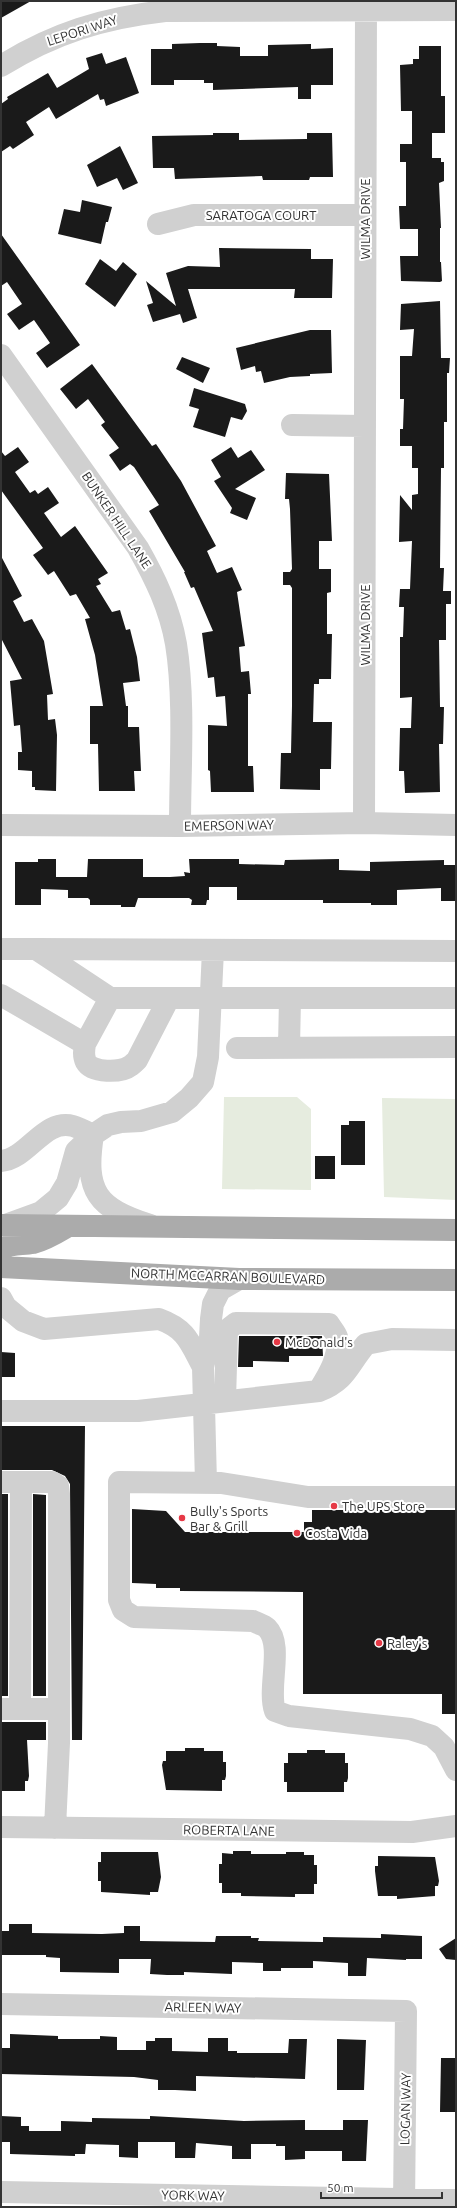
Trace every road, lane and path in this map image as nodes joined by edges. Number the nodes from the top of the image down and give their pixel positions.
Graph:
1 (366, 6) edge
2 (456, 10) edge
3 (1, 66) edge
4 (365, 215) junction
5 (158, 224) dead end
6 (1, 355) edge
7 (292, 425) dead end
8 (365, 426) junction
9 (364, 823) junction
10 (1, 825) edge
11 (456, 825) edge
12 (180, 826) junction
13 (1, 949) edge
14 (36, 949) junction
15 (213, 950) junction
16 (456, 951) edge
17 (1, 995) edge
18 (110, 998) junction
19 (169, 998) junction
20 (212, 998) junction
21 (290, 998) junction
22 (456, 998) edge
23 (85, 1044) junction
24 (289, 1047) junction
25 (456, 1047) edge
26 (237, 1048) dead end
27 (93, 1135) junction
28 (1, 1160) edge
29 (3, 1226) edge
30 (70, 1226) junction
31 (156, 1227) junction
32 (456, 1230) edge
33 (1, 1249) edge
34 (1, 1267) edge
35 (239, 1279) junction
36 (456, 1280) edge
37 (1, 1298) edge
38 (1, 1323) edge
39 (114, 1324) junction
40 (456, 1340) edge
41 (204, 1367) junction
42 (319, 1391) junction
43 (214, 1402) junction
44 (1, 1411) edge
45 (11, 1482) edge
46 (206, 1482) junction
47 (456, 1497) edge
48 (11, 1709) edge
49 (59, 1709) junction
50 (456, 1770) edge
51 (456, 1826) edge
52 (1, 1827) edge
53 (56, 1828) junction
54 (1, 2004) edge
55 (406, 2011) joint
56 (1, 2192) edge
57 (35, 2200) edge
58 (456, 2200) edge
59 (219, 2201) edge
60 (404, 2203) edge

1 - 2 street, LEPORI WAY
1 - 3 street, LEPORI WAY
1 - 4 street, WILMA DRIVE
4 - 5 street, SARATOGA COURT
4 - 8 street, WILMA DRIVE
6 - 12 street, BUNKER HILL LANE
7 - 8 street
8 - 9 street, WILMA DRIVE
9 - 11 street, EMERSON WAY
9 - 12 street, EMERSON WAY
10 - 12 street, EMERSON WAY
13 - 14 street
14 - 15 street
14 - 18 street
15 - 16 street
15 - 20 street
17 - 23 street
18 - 19 street
18 - 23 street
19 - 20 street
19 - 23 street
20 - 21 street
20 - 27 street
21 - 22 street
21 - 24 street
24 - 25 street
24 - 26 street
27 - 28 street
27 - 29 street
27 - 31 street
29 - 30 main road
30 - 31 main road
30 - 33 main road
31 - 32 main road
34 - 35 main road, NORTH MCCARRAN BOULEVARD
35 - 36 main road, NORTH MCCARRAN BOULEVARD
35 - 41 street
37 - 39 street
38 - 39 street
39 - 41 street
40 - 42 street
41 - 43 street
42 - 43 street
42 - 43 street
43 - 44 street
43 - 46 street
45 - 48 street
45 - 49 street
46 - 47 street
46 - 50 street
48 - 49 street
49 - 53 street
51 - 53 street, ROBERTA LANE
52 - 53 street, ROBERTA LANE
54 - 55 street, ARLEEN WAY
55 - 60 street, LOGAN WAY
56 - 57 street, YORK WAY
57 - 59 street, YORK WAY
58 - 60 street, YORK WAY
59 - 60 street, YORK WAY

